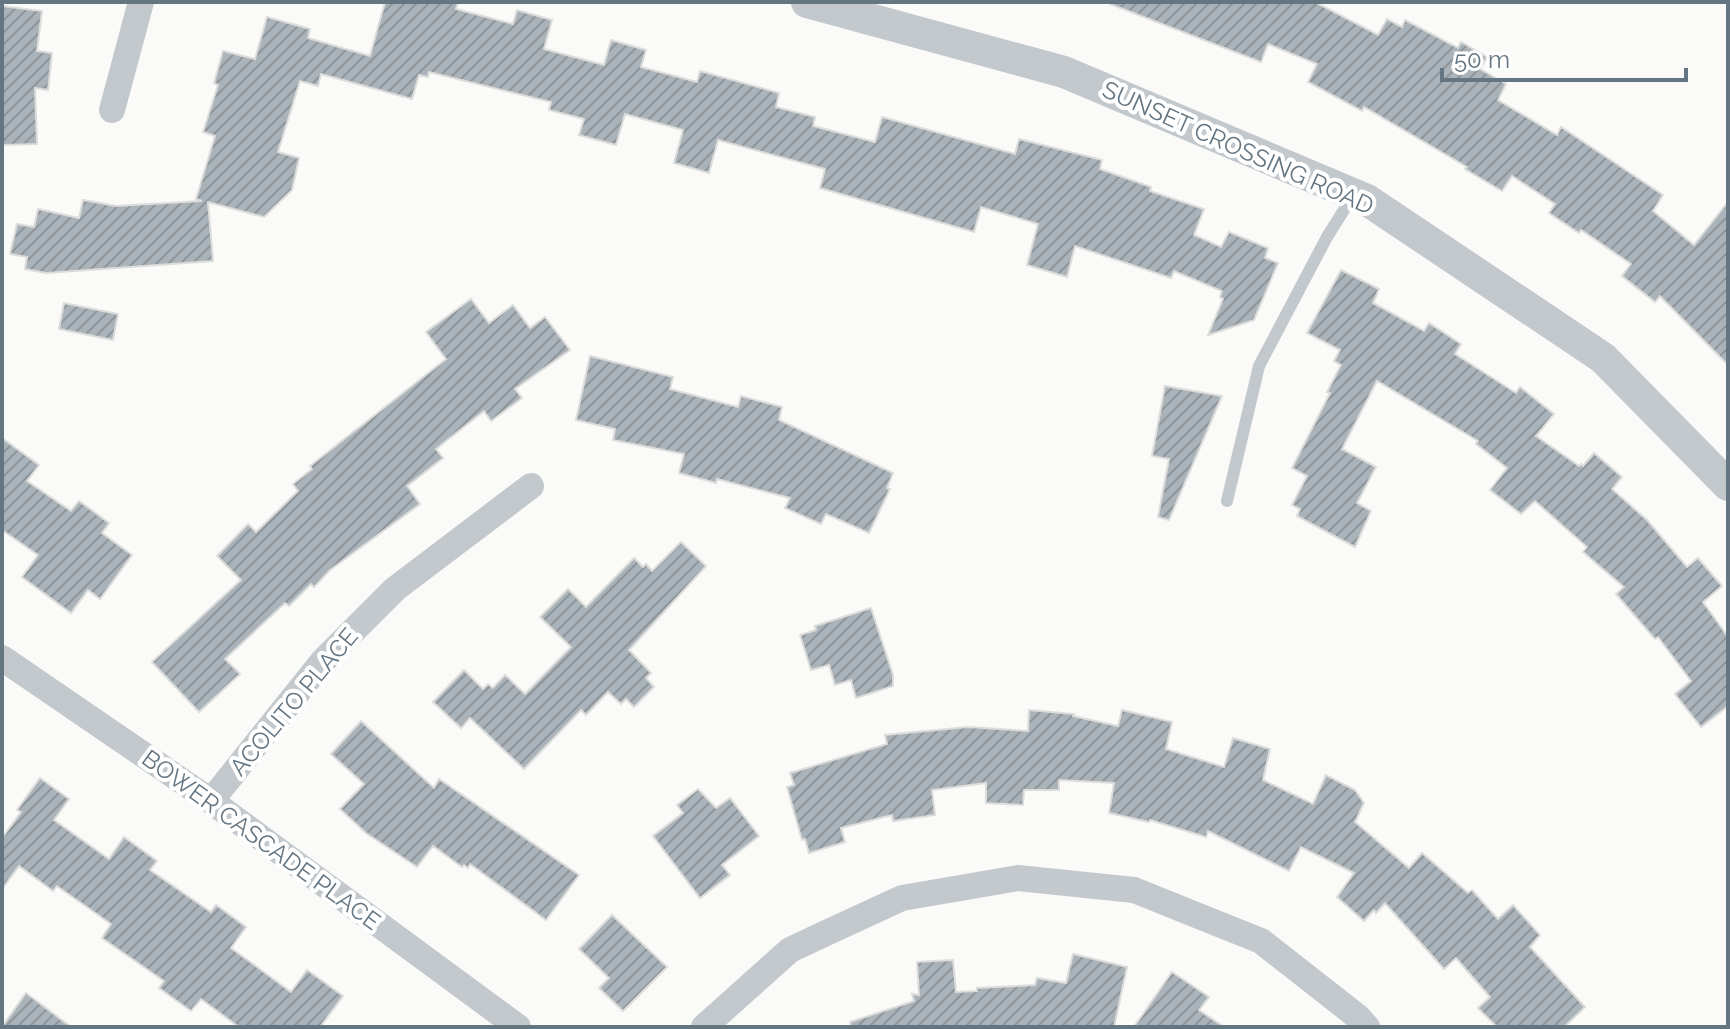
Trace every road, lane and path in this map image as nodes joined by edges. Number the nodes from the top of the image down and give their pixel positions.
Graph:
1 (141, 2) edge
2 (807, 2) edge
3 (112, 110) dead end
4 (1354, 194) junction
5 (1728, 485) edge
6 (531, 486) dead end
7 (1227, 501) dead end
8 (2, 658) edge
9 (211, 801) junction
10 (518, 1027) edge
11 (704, 1027) edge
12 (1367, 1027) edge

1 - 3 street
2 - 4 street, SUNSET CROSSING ROAD
4 - 5 street, SUNSET CROSSING ROAD
4 - 7 lane
6 - 9 street, ACOLITO PLACE
8 - 9 street, BOWER CASCADE PLACE
9 - 10 street, BOWER CASCADE PLACE
11 - 12 street

